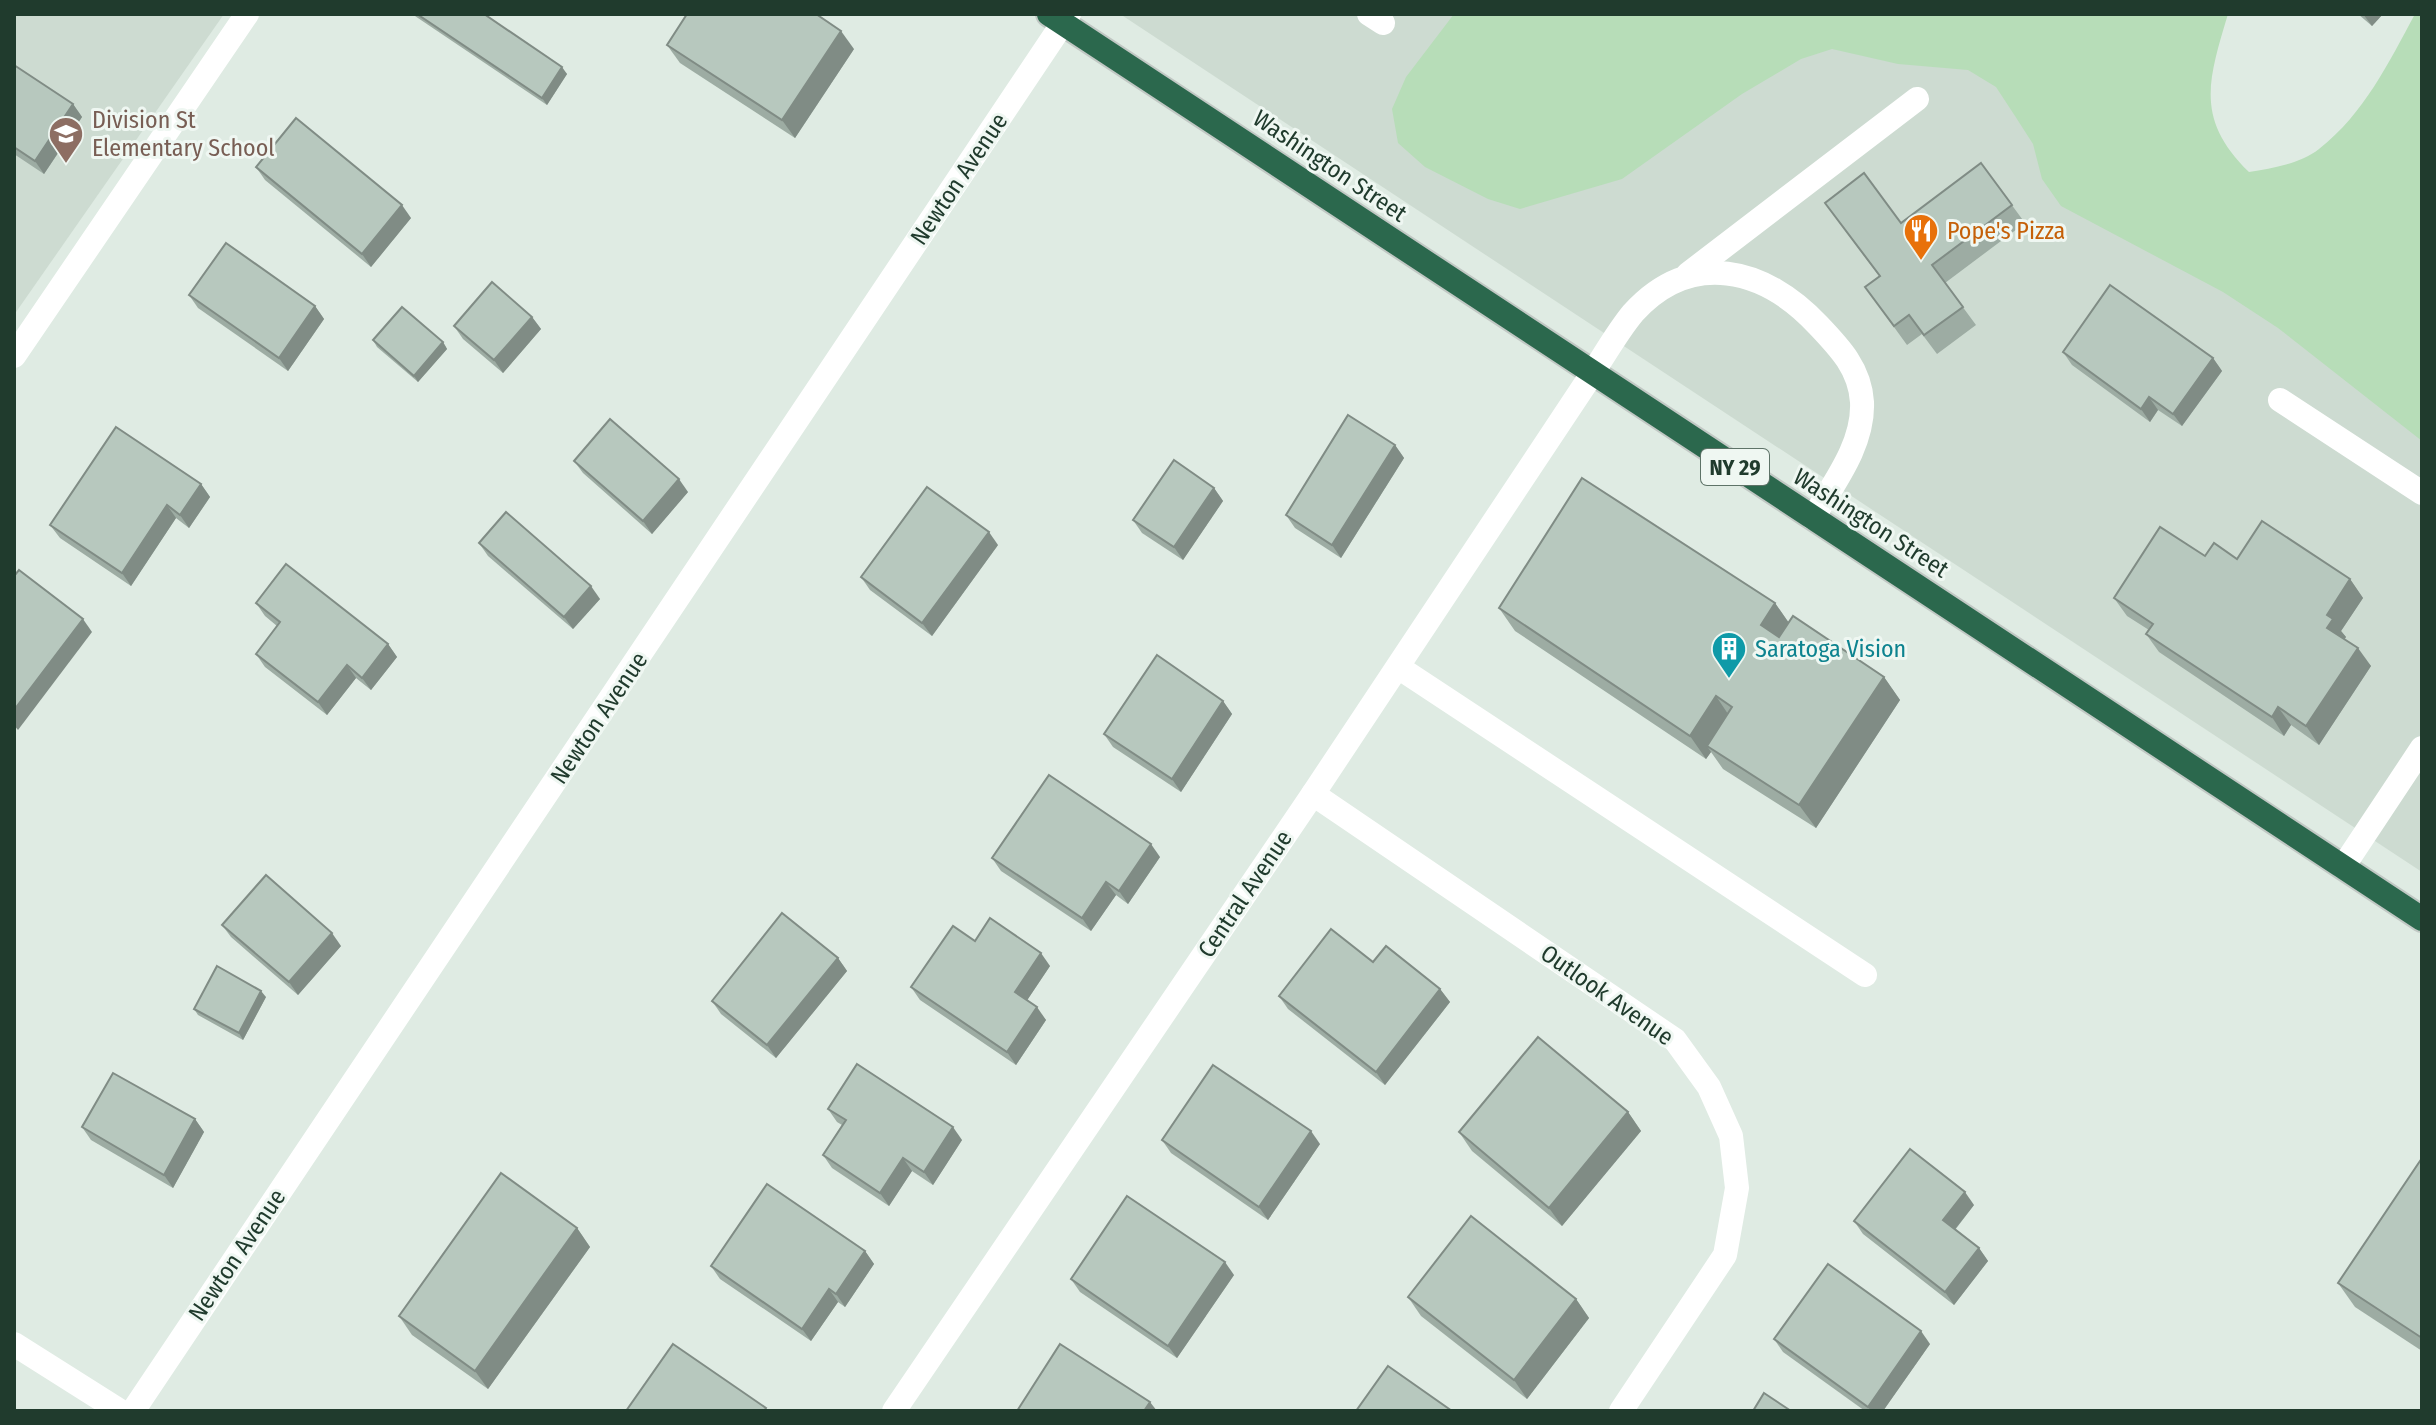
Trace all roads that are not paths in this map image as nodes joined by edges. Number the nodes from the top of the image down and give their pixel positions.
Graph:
1 (247, 14) edge
2 (1060, 17) edge
3 (1917, 99) dead end
4 (1680, 280) junction
5 (14, 356) edge
6 (1592, 374) junction
7 (2280, 400) dead end
8 (2422, 493) edge
9 (1813, 518) junction
10 (1398, 667) junction
11 (2422, 748) edge
12 (1313, 794) junction
13 (2343, 867) junction
14 (2422, 919) edge
15 (1865, 975) dead end
16 (14, 1344) edge
17 (120, 1411) edge
18 (133, 1411) edge
19 (894, 1411) edge
20 (1621, 1411) edge

1 - 5 street
2 - 6 highway, Washington Street / NY 29
2 - 18 street, Newton Avenue
3 - 4 street, Central Avenue
4 - 6 street, Central Avenue
4 - 9 street
6 - 9 highway, Washington Street / NY 29
6 - 10 street, Central Avenue
7 - 8 street
9 - 13 highway, Washington Street / NY 29
10 - 12 street, Central Avenue
10 - 15 street
11 - 13 street
12 - 19 street, Central Avenue
12 - 20 street, Outlook Avenue
13 - 14 highway, Washington Street / NY 29
16 - 17 street

